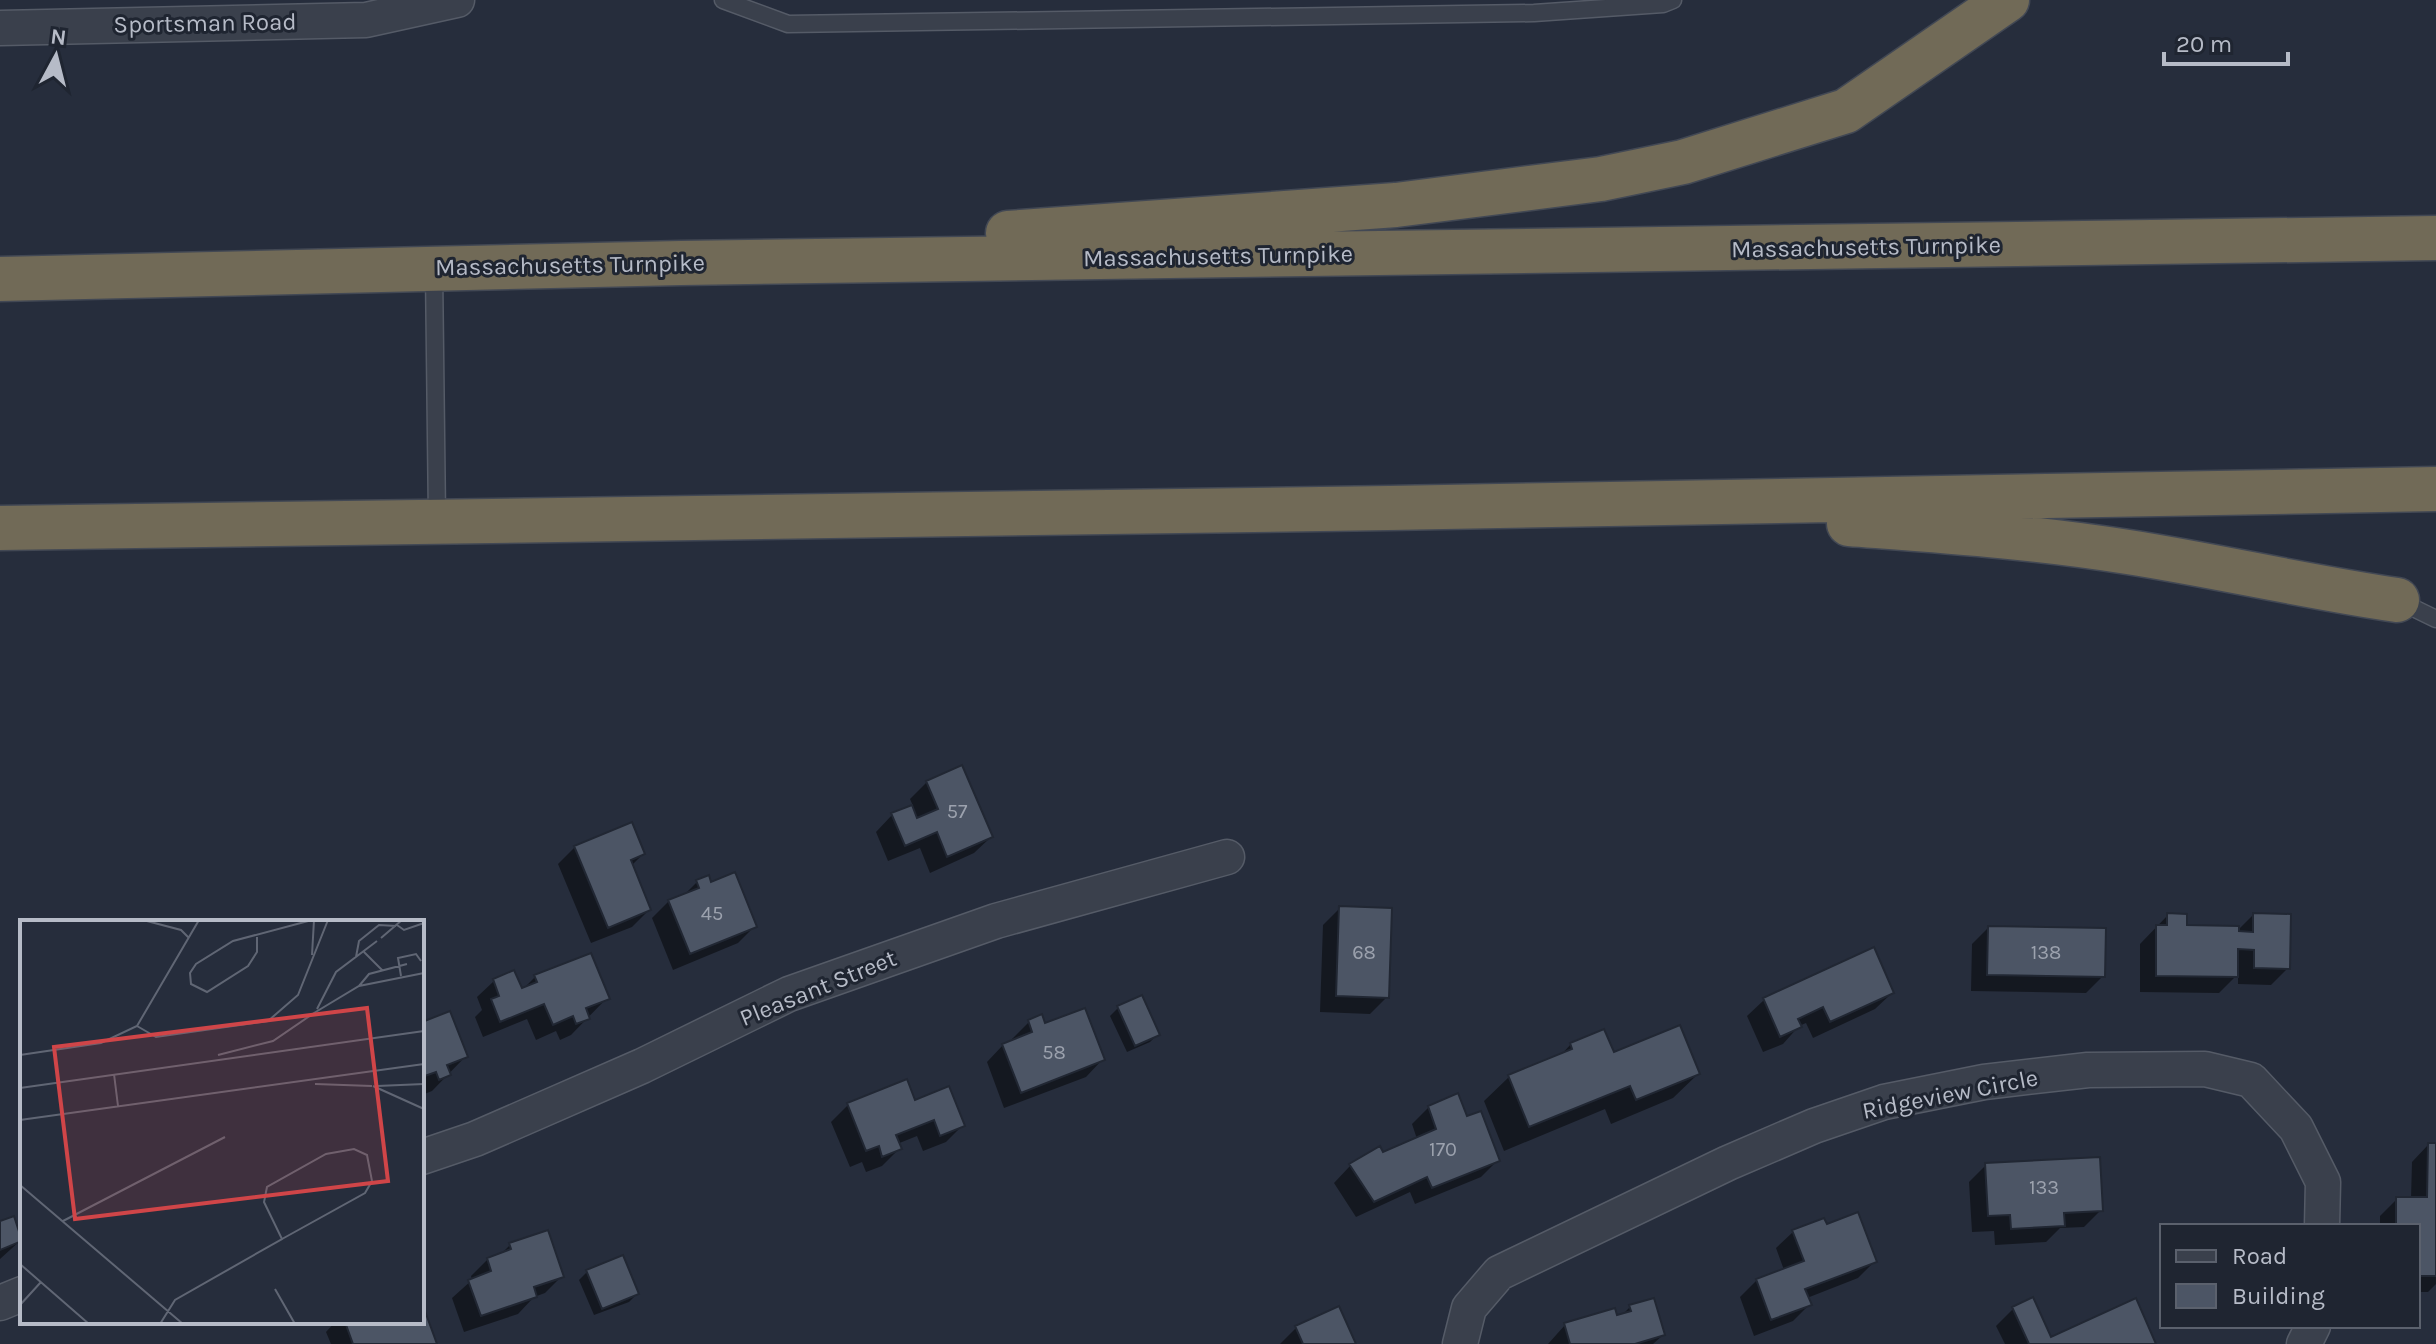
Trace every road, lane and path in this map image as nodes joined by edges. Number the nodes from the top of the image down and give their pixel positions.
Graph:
1 (457, 0) edge
2 (723, 0) edge
3 (1673, 0) edge
4 (2007, 0) edge
5 (0, 28) edge
6 (2436, 238) edge
7 (681, 263) junction
8 (434, 268) junction
9 (0, 279) edge
10 (2436, 489) edge
11 (1495, 506) junction
12 (437, 520) junction
13 (0, 528) edge
14 (2417, 603) edge
15 (2436, 619) edge
16 (1227, 857) dead end
17 (424, 1156) edge
18 (2322, 1224) edge
19 (20, 1295) edge
20 (0, 1303) edge
21 (1460, 1344) edge

1 - 5 street, Sportsman Road
2 - 3 lane
4 - 7 highway
6 - 7 highway, Massachusetts Turnpike
7 - 8 highway, Massachusetts Turnpike
8 - 9 highway, Massachusetts Turnpike
8 - 12 lane
10 - 11 highway
11 - 12 highway
11 - 14 highway
12 - 13 highway
14 - 15 lane
16 - 17 street, Pleasant Street
18 - 21 street, Ridgeview Circle
19 - 20 street

